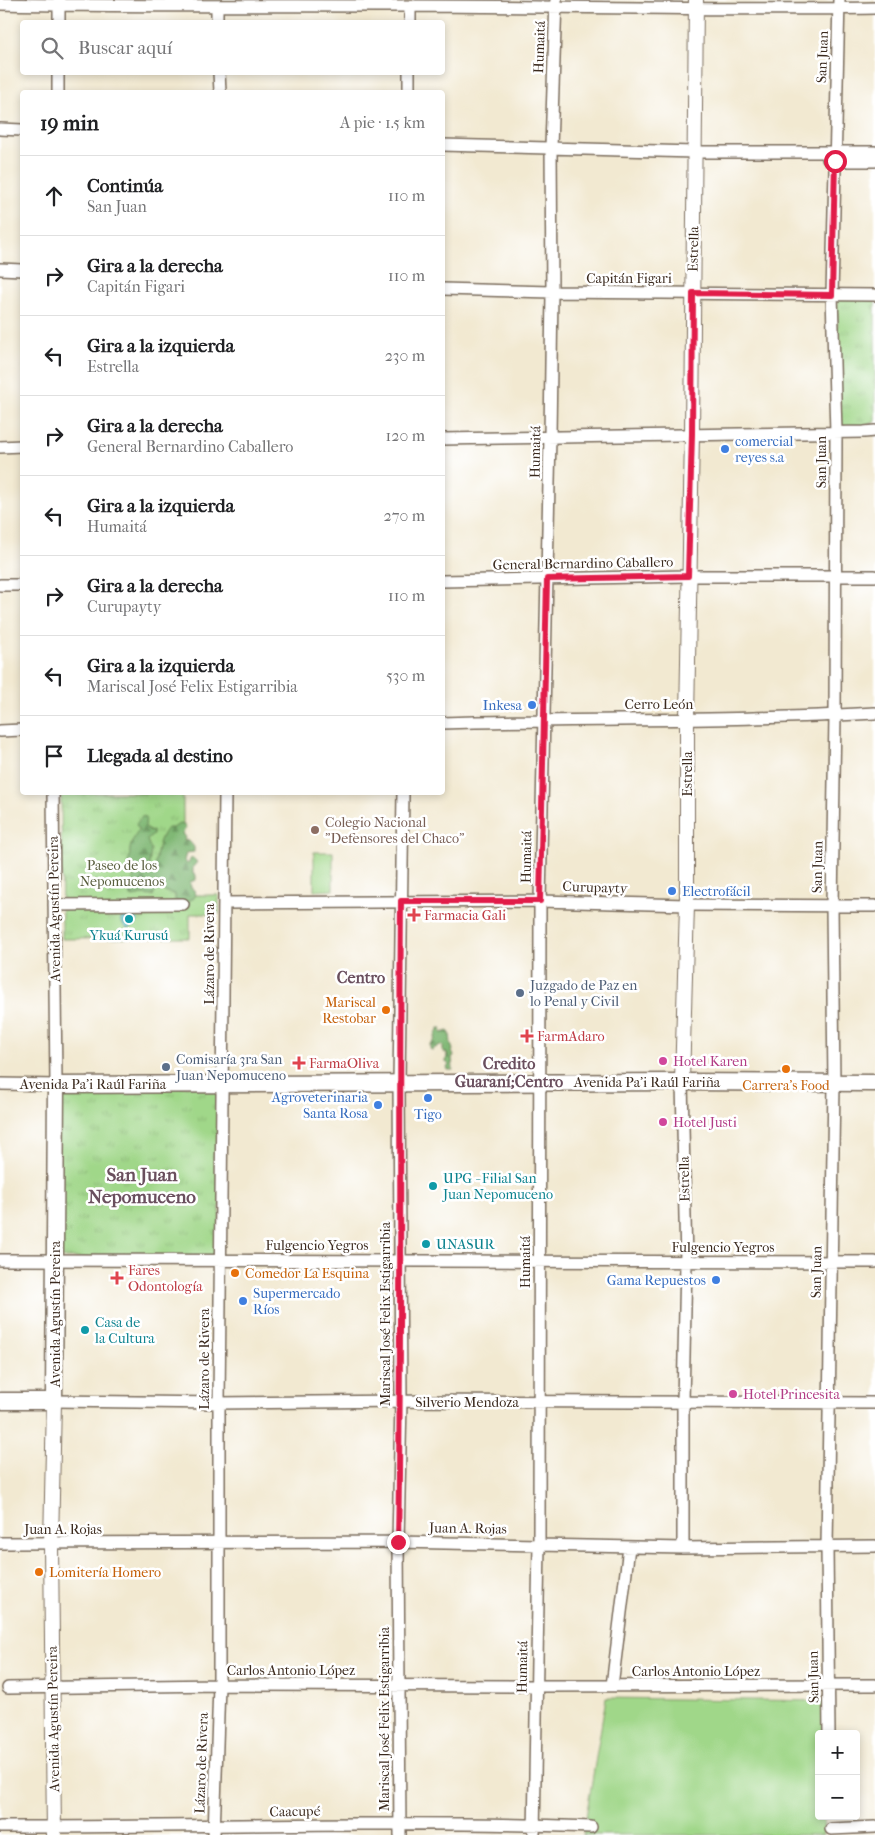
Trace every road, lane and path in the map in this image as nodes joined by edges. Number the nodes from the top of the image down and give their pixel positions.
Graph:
1 (59, 3) edge
2 (0, 4) edge
3 (555, 4) edge
4 (838, 4) edge
5 (696, 5) edge
6 (410, 6) junction
7 (217, 7) junction
8 (875, 8) edge
9 (59, 20) edge
10 (217, 20) edge
11 (410, 20) edge
12 (58, 75) edge
13 (219, 75) edge
14 (409, 75) edge
15 (58, 90) edge
16 (220, 90) edge
17 (409, 90) edge
18 (0, 129) edge
19 (20, 130) edge
20 (445, 145) edge
21 (551, 147) junction
22 (694, 152) junction
23 (875, 152) edge
24 (835, 156) junction
25 (875, 161) edge
26 (0, 269) edge
27 (20, 270) edge
28 (445, 288) edge
29 (552, 292) junction
30 (693, 293) junction
31 (832, 295) junction
32 (875, 295) edge
33 (836, 432) junction
34 (871, 433) edge
35 (692, 434) junction
36 (550, 436) junction
37 (445, 439) edge
38 (0, 446) edge
39 (20, 446) edge
40 (688, 576) junction
41 (836, 576) junction
42 (875, 576) edge
43 (547, 579) junction
44 (445, 580) edge
45 (0, 585) edge
46 (20, 585) edge
47 (875, 713) edge
48 (835, 716) junction
49 (545, 720) junction
50 (687, 720) junction
51 (445, 723) edge
52 (20, 730) edge
53 (0, 731) edge
54 (53, 795) edge
55 (226, 795) edge
56 (403, 795) edge
57 (401, 901) junction
58 (540, 901) junction
59 (224, 903) junction
60 (183, 904) dead end
61 (54, 905) junction
62 (687, 905) junction
63 (832, 906) junction
64 (875, 906) edge
65 (539, 1082) junction
66 (682, 1082) junction
67 (399, 1083) junction
68 (875, 1083) edge
69 (0, 1084) edge
70 (834, 1084) junction
71 (56, 1085) junction
72 (223, 1085) junction
73 (54, 1259) junction
74 (0, 1260) edge
75 (220, 1260) junction
76 (400, 1260) junction
77 (540, 1260) junction
78 (686, 1262) junction
79 (831, 1262) junction
80 (875, 1262) edge
81 (0, 1401) edge
82 (54, 1401) junction
83 (401, 1401) junction
84 (540, 1402) junction
85 (683, 1402) junction
86 (219, 1403) junction
87 (829, 1403) junction
88 (875, 1403) edge
89 (398, 1542) junction
90 (0, 1543) edge
91 (220, 1543) junction
92 (51, 1544) junction
93 (539, 1544) junction
94 (875, 1546) edge
95 (629, 1547) junction
96 (827, 1547) junction
97 (683, 1548) junction
98 (219, 1685) junction
99 (399, 1685) junction
100 (828, 1685) junction
101 (875, 1685) edge
102 (536, 1686) junction
103 (612, 1686) junction
104 (8, 1688) dead end
105 (52, 1688) junction
106 (829, 1730) edge
107 (0, 1827) edge
108 (591, 1827) dead end
109 (875, 1827) edge
110 (400, 1830) edge
111 (534, 1830) edge
112 (54, 1831) edge
113 (214, 1831) edge
114 (831, 1832) edge

1 - 2 street
1 - 7 street
1 - 9 street
3 - 5 street
3 - 6 street
3 - 21 street, Humaitá
4 - 5 street
4 - 8 street
4 - 24 street, San Juan
5 - 22 main road, Estrella
6 - 7 street
6 - 11 street
7 - 10 street
12 - 15 street
13 - 16 street
14 - 17 street
18 - 19 street
20 - 21 street
21 - 22 street
21 - 29 street, Humaitá
22 - 24 street
22 - 30 main road, Estrella
23 - 24 street
24 - 25 street
24 - 31 street, San Juan
26 - 27 street
28 - 29 street, Capitán Figari
29 - 30 street, Capitán Figari
29 - 36 street, Humaitá
30 - 31 street, Capitán Figari
30 - 35 main road, Estrella
31 - 32 street, Capitán Figari
31 - 33 street, San Juan
33 - 34 street
33 - 35 street
33 - 41 street, San Juan
35 - 36 street
35 - 40 main road, Estrella
36 - 37 street
36 - 43 street, Humaitá
38 - 39 street
40 - 41 street, General Bernardino Caballero
40 - 43 street, General Bernardino Caballero
40 - 50 main road, Estrella
41 - 42 street, General Bernardino Caballero
41 - 48 street, San Juan
43 - 44 street, General Bernardino Caballero
43 - 49 street, Humaitá
45 - 46 street
47 - 48 street, Cerro León
48 - 50 street, Cerro León
48 - 63 street, San Juan
49 - 50 street, Cerro León
49 - 51 street, Cerro León
49 - 58 street, Humaitá
50 - 62 main road, Estrella
52 - 53 street
54 - 61 street, Avenida Agustín Pereira
55 - 59 street, Lázaro de Rivera
56 - 57 street, Mariscal José Felix Estigarribia
57 - 58 street, Curupayty
57 - 59 street, Curupayty
57 - 67 street, Mariscal José Felix Estigarribia
58 - 62 street, Curupayty
58 - 65 street, Humaitá
59 - 72 street, Lázaro de Rivera
60 - 61 street
61 - 71 street, Avenida Agustín Pereira
62 - 63 street, Curupayty
62 - 66 main road, Estrella
63 - 64 street, Curupayty
63 - 70 street, San Juan
65 - 66 highway, Avenida Pa'i Raúl Fariña
65 - 67 highway, Avenida Pa'i Raúl Fariña
65 - 77 street, Humaitá
66 - 70 highway, Avenida Pa'i Raúl Fariña
66 - 78 street, Estrella
67 - 72 highway, Avenida Pa'i Raúl Fariña
67 - 76 street, Mariscal José Felix Estigarribia
68 - 70 highway, Avenida Pa'i Raúl Fariña
69 - 71 street, Avenida Pa'i Raúl Fariña
70 - 79 street, San Juan
71 - 72 highway, Avenida Pa'i Raúl Fariña
71 - 73 highway, Avenida Agustín Pereira
72 - 75 street, Lázaro de Rivera
73 - 74 street, Fulgencio Yegros
73 - 75 street, Fulgencio Yegros
73 - 82 highway, Avenida Agustín Pereira
75 - 76 street, Fulgencio Yegros
75 - 86 street, Lázaro de Rivera
76 - 77 street, Fulgencio Yegros
76 - 83 street, Mariscal José Felix Estigarribia
77 - 78 street, Fulgencio Yegros
77 - 84 street, Humaitá
78 - 79 street, Fulgencio Yegros
78 - 85 street, Estrella
79 - 80 street, Fulgencio Yegros
79 - 87 street, San Juan
81 - 82 highway, Silverio Mendoza
82 - 86 street, Silverio Mendoza
82 - 92 main road, Avenida Agustín Pereira
83 - 84 street, Silverio Mendoza
83 - 86 street, Silverio Mendoza
83 - 89 street, Mariscal José Felix Estigarribia
84 - 85 street, Silverio Mendoza
84 - 93 street, Humaitá
85 - 87 street, Silverio Mendoza
85 - 97 street, Estrella
86 - 91 street, Lázaro de Rivera
87 - 88 street, Silverio Mendoza
87 - 96 street, San Juan
89 - 91 street, Juan A. Rojas
89 - 93 street, Juan A. Rojas
89 - 99 street, Mariscal José Felix Estigarribia
90 - 92 street, Juan A. Rojas
91 - 92 street, Juan A. Rojas
91 - 98 street, Lázaro de Rivera
92 - 105 main road, Avenida Agustín Pereira
93 - 95 street, Juan A. Rojas
93 - 102 street, Humaitá
94 - 96 street, Juan A. Rojas
95 - 97 street, Juan A. Rojas
95 - 103 street
96 - 97 street, Juan A. Rojas
96 - 100 street, San Juan
98 - 99 street, Carlos Antonio López
98 - 105 street, Carlos Antonio López
98 - 113 street, Lázaro de Rivera
99 - 102 street, Carlos Antonio López
99 - 110 street, Mariscal José Felix Estigarribia
100 - 101 street, Carlos Antonio López
100 - 103 street, Carlos Antonio López
100 - 106 street, San Juan
102 - 103 street, Carlos Antonio López
102 - 111 street, Humaitá
104 - 105 street, Carlos Antonio López
105 - 112 main road, Avenida Agustín Pereira
107 - 112 street, Caacupé
108 - 111 street, Caacupé
109 - 114 street
110 - 111 street, Caacupé
110 - 113 street, Caacupé
112 - 113 street, Caacupé

